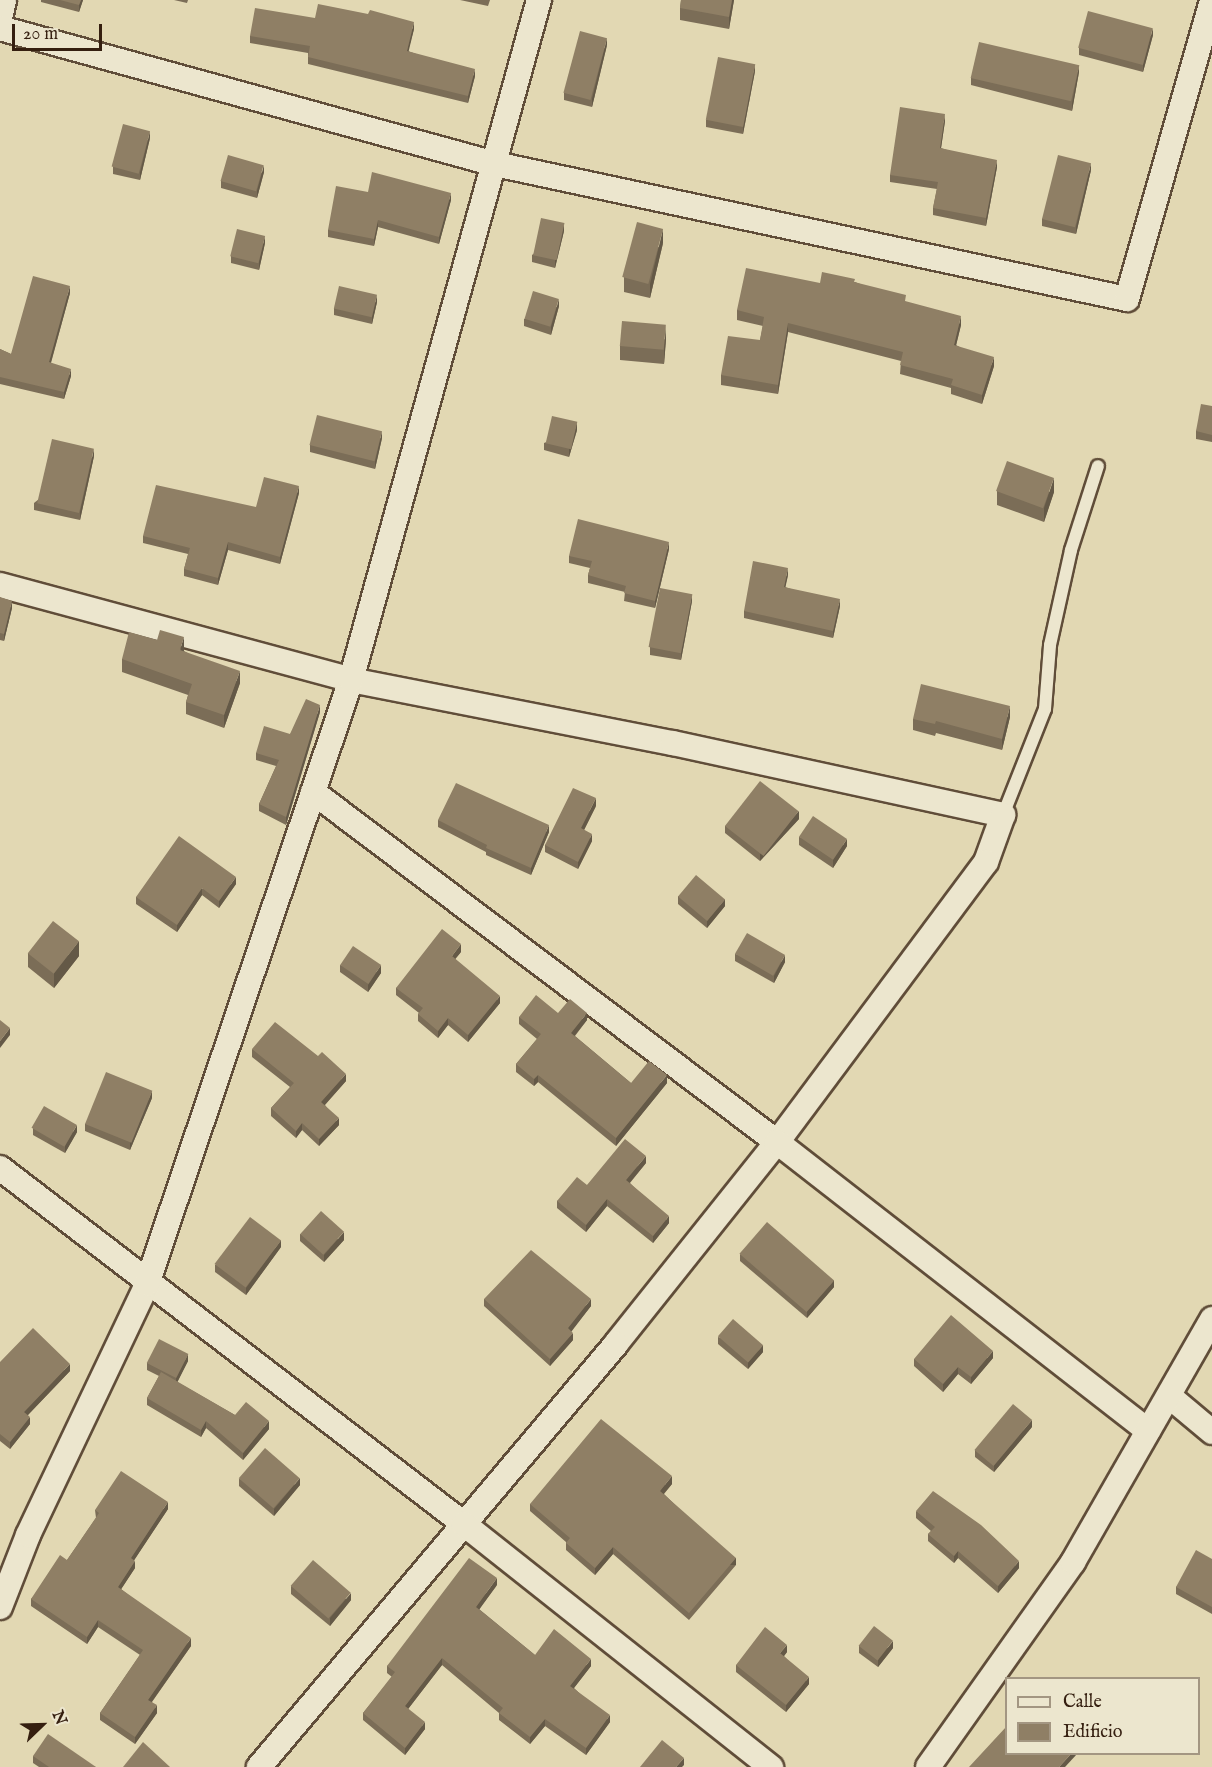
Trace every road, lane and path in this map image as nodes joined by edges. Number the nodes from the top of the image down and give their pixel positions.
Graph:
1 (4, 0) edge
2 (539, 0) edge
3 (1212, 1) edge
4 (0, 18) edge
5 (0, 28) edge
6 (495, 164) junction
7 (1098, 466) dead end
8 (0, 585) edge
9 (351, 680) junction
10 (313, 792) junction
11 (1003, 815) junction
12 (777, 1142) junction
13 (0, 1168) edge
14 (147, 1284) junction
15 (1212, 1319) edge
16 (1169, 1396) junction
17 (1148, 1431) junction
18 (1212, 1432) edge
19 (464, 1524) junction
20 (0, 1607) edge
21 (259, 1767) edge
22 (771, 1767) edge
23 (928, 1767) edge

1 - 4 street
2 - 6 street
3 - 6 street
5 - 6 street
6 - 9 street
7 - 11 lane
8 - 9 street
9 - 10 street
9 - 11 street
10 - 12 street
10 - 14 street
11 - 12 street
12 - 17 street
12 - 19 street
13 - 14 street
14 - 19 street
14 - 20 street
15 - 16 street
16 - 17 street
16 - 18 street
17 - 23 street
19 - 21 street
19 - 22 street

